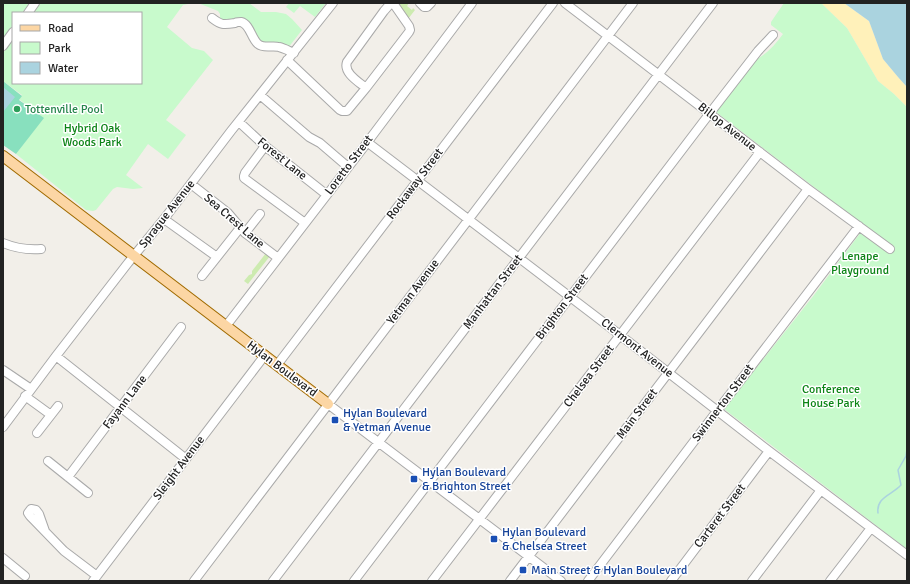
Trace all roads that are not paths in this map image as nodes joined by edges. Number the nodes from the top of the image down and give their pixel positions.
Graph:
1 (35, 3) edge
2 (333, 3) edge
3 (392, 3) edge
4 (420, 3) edge
5 (431, 3) edge
6 (472, 3) edge
7 (553, 3) edge
8 (565, 3) edge
9 (633, 3) edge
10 (713, 3) edge
11 (29, 12) edge
12 (212, 18) dead end
13 (12, 33) edge
14 (773, 35) dead end
15 (608, 36) junction
16 (3, 46) edge
17 (294, 53) junction
18 (287, 60) junction
19 (659, 74) junction
20 (366, 88) junction
21 (260, 95) junction
22 (710, 113) junction
23 (239, 122) junction
24 (367, 142) junction
25 (265, 146) junction
26 (760, 152) junction
27 (3, 156) edge
28 (348, 167) junction
29 (418, 181) junction
30 (190, 184) junction
31 (808, 189) junction
32 (326, 195) junction
33 (260, 214) dead end
34 (164, 218) junction
35 (468, 220) junction
36 (305, 223) junction
37 (859, 226) junction
38 (243, 230) junction
39 (3, 243) edge
40 (41, 249) dead end
41 (890, 249) dead end
42 (134, 256) junction
43 (217, 257) junction
44 (278, 258) junction
45 (519, 258) junction
46 (202, 276) dead end
47 (570, 297) junction
48 (226, 326) junction
49 (181, 327) dead end
50 (620, 335) junction
51 (56, 356) junction
52 (265, 356) junction
53 (278, 365) junction
54 (3, 370) edge
55 (668, 372) junction
56 (31, 388) junction
57 (25, 396) junction
58 (328, 404) junction
59 (58, 406) dead end
60 (121, 407) junction
61 (717, 411) junction
62 (51, 415) junction
63 (3, 427) edge
64 (37, 433) dead end
65 (379, 442) junction
66 (768, 451) junction
67 (186, 459) junction
68 (48, 461) dead end
69 (68, 477) junction
70 (430, 481) junction
71 (820, 490) junction
72 (88, 493) dead end
73 (480, 519) junction
74 (871, 528) junction
75 (45, 531) dead end
76 (907, 555) edge
77 (528, 556) junction
78 (4, 561) edge
79 (25, 576) dead end
80 (95, 578) edge
81 (194, 581) edge
82 (273, 581) edge
83 (354, 581) edge
84 (432, 581) edge
85 (510, 581) edge
86 (561, 581) edge
87 (588, 581) edge
88 (671, 581) edge
89 (752, 581) edge
90 (830, 581) edge

1 - 11 street
2 - 17 street, Sprague Avenue
3 - 20 street
3 - 20 street
4 - 5 street
6 - 24 street, Loretto Street
7 - 29 street, Rockaway Street
8 - 15 street, Billop Avenue
9 - 15 street, Yetman Avenue
10 - 19 street, Manhattan Street
12 - 17 street
13 - 16 street
14 - 22 street, Brighton Street
15 - 19 street, Billop Avenue
15 - 35 street, Yetman Avenue
17 - 18 street, Sprague Avenue
18 - 20 street
18 - 21 street, Sprague Avenue
19 - 22 street, Billop Avenue
19 - 45 street, Manhattan Street
21 - 23 street, Sprague Avenue
21 - 28 street
22 - 26 street, Billop Avenue
22 - 47 street, Brighton Street
23 - 25 street, Forest Lane
23 - 30 street, Sprague Avenue
24 - 28 street, Loretto Street
24 - 29 street, Clermont Avenue
25 - 32 street, Forest Lane
25 - 36 street
26 - 31 street, Billop Avenue
26 - 50 street, Chelsea Street
27 - 42 main road, Hylan Boulevard
28 - 32 street, Loretto Street
29 - 35 street, Clermont Avenue
29 - 53 street, Rockaway Street
30 - 34 street, Sprague Avenue
30 - 38 street, Sea Crest Lane
31 - 37 street, Billop Avenue
31 - 55 street, Main Street
32 - 36 street, Loretto Street
33 - 38 street
34 - 42 street, Sprague Avenue
34 - 43 street
35 - 45 street, Clermont Avenue
35 - 58 street, Yetman Avenue
36 - 44 street, Loretto Street
37 - 41 street, Billop Avenue
37 - 61 street, Swinnerton Street
38 - 43 street
38 - 44 street, Sea Crest Lane
39 - 40 street
42 - 48 main road, Hylan Boulevard
42 - 51 street, Sprague Avenue
43 - 46 street
44 - 48 street, Loretto Street
45 - 47 street, Clermont Avenue
45 - 65 street, Manhattan Street
47 - 50 street, Clermont Avenue
47 - 70 street, Brighton Street
48 - 52 main road, Hylan Boulevard
49 - 60 street, Fayann Lane
50 - 55 street, Clermont Avenue
50 - 73 street, Chelsea Street
51 - 56 street, Sprague Avenue
51 - 60 street
52 - 53 main road, Hylan Boulevard
52 - 67 street, Sleight Avenue
53 - 58 main road, Hylan Boulevard
54 - 56 street
55 - 61 street, Clermont Avenue
55 - 77 street, Main Street
56 - 57 street, Sprague Avenue
57 - 62 street
57 - 63 street, Sprague Avenue
58 - 65 street, Hylan Boulevard
58 - 81 street, Yetman Avenue
59 - 62 street
60 - 67 street
60 - 69 street, Fayann Lane
61 - 66 street, Clermont Avenue
61 - 87 street, Swinnerton Street
62 - 64 street
65 - 70 street, Hylan Boulevard
65 - 82 street, Manhattan Street
66 - 71 street, Clermont Avenue
66 - 88 street, Carteret Street
67 - 80 street, Sleight Avenue
68 - 69 street
69 - 72 street
70 - 73 street, Hylan Boulevard
70 - 83 street, Brighton Street
71 - 74 street, Clermont Avenue
71 - 89 street
73 - 77 street, Hylan Boulevard
73 - 84 street, Chelsea Street
74 - 76 street, Clermont Avenue
74 - 90 street
75 - 80 street
77 - 85 street, Main Street
77 - 86 street, Hylan Boulevard
78 - 79 street

